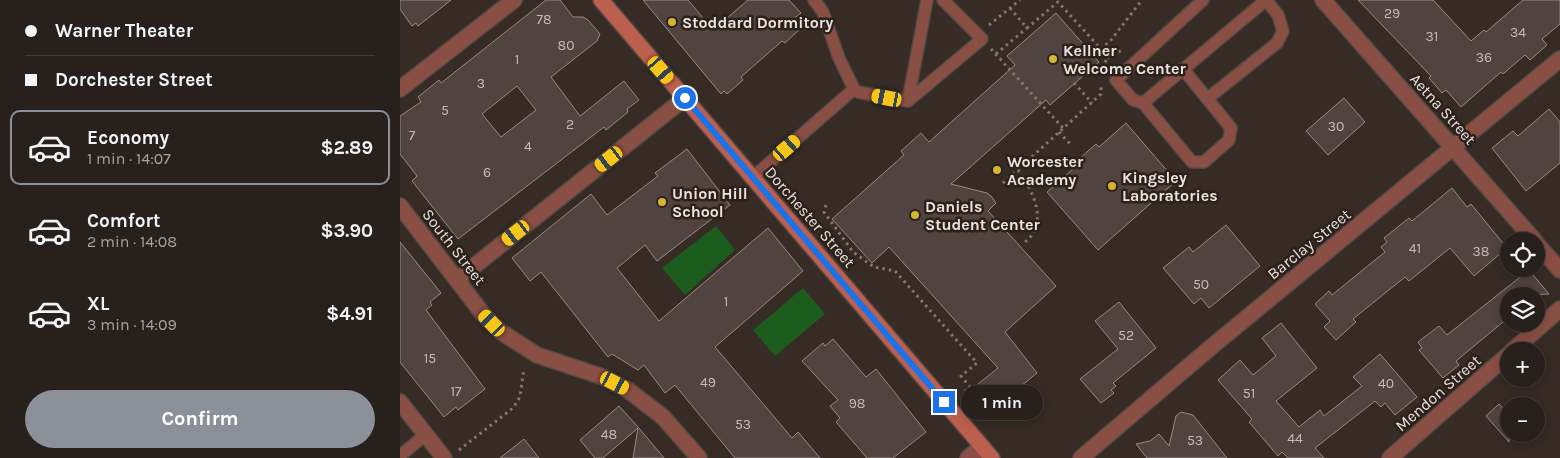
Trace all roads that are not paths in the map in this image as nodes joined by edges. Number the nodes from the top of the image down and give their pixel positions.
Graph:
1 (514, 0) edge
2 (601, 0) edge
3 (814, 0) edge
4 (927, 0) edge
5 (943, 0) edge
6 (1203, 0) edge
7 (1266, 0) edge
8 (1323, 0) edge
9 (1560, 60) edge
10 (1183, 70) junction
11 (854, 88) junction
12 (400, 89) edge
13 (685, 98) junction
14 (1207, 100) junction
15 (908, 101) junction
16 (1143, 103) junction
17 (1454, 148) junction
18 (752, 178) junction
19 (400, 206) edge
20 (1527, 232) edge
21 (1545, 252) edge
22 (1560, 270) edge
23 (458, 279) junction
24 (1560, 309) edge
25 (1522, 342) edge
26 (1500, 362) edge
27 (400, 402) edge
28 (426, 434) junction
29 (987, 452) edge
30 (450, 455) edge
31 (400, 456) edge
32 (699, 458) edge
33 (968, 458) edge
34 (1082, 458) edge
35 (1390, 458) edge

1 - 12 street
2 - 13 street, Dorchester Street
3 - 11 lane
4 - 15 lane
5 - 15 lane
6 - 16 lane
7 - 10 lane
7 - 14 lane
8 - 17 street, Aetna Street
9 - 17 street, Barclay Street
10 - 14 lane
10 - 16 lane
11 - 15 lane
11 - 18 lane
13 - 18 street, Dorchester Street
13 - 23 street
14 - 16 lane
17 - 20 street, Aetna Street
17 - 34 street, Barclay Street
18 - 29 street, Dorchester Street
19 - 23 street, South Street
21 - 22 street, Aetna Street
23 - 32 street, South Street
24 - 25 street
26 - 35 street, Mendon Street
27 - 28 street
28 - 30 street
28 - 31 lane
29 - 33 street

